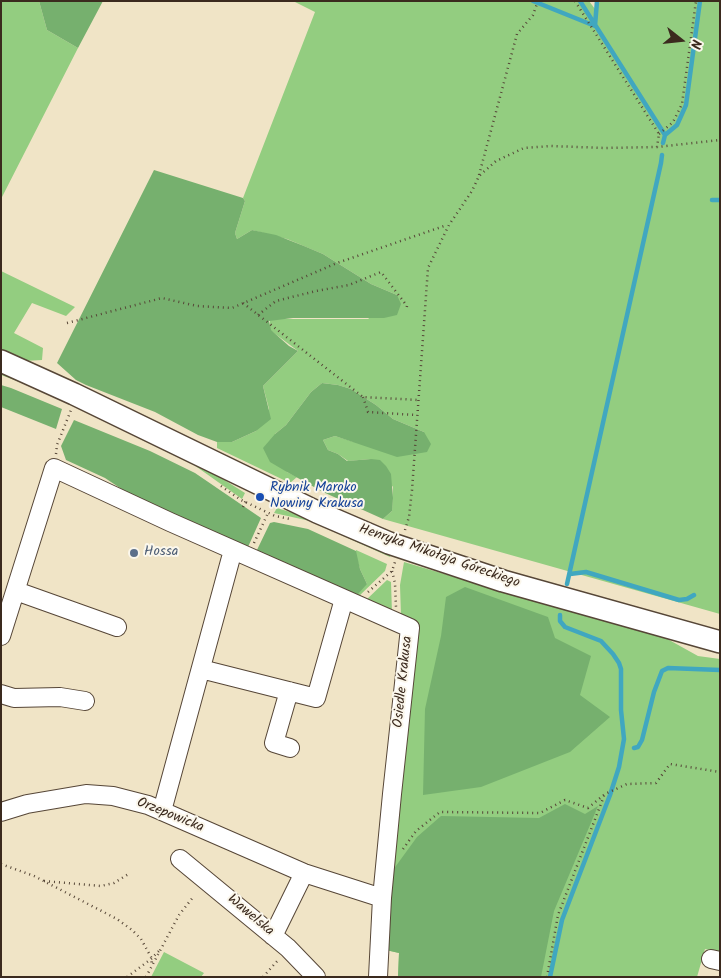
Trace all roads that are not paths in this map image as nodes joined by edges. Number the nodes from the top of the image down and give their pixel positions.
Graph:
1 (3, 364) edge
2 (242, 550) junction
3 (16, 591) junction
4 (344, 599) junction
5 (117, 627) dead end
6 (1, 636) edge
7 (720, 642) edge
8 (201, 669) junction
9 (289, 691) junction
10 (1, 694) edge
11 (85, 701) dead end
12 (290, 748) dead end
13 (162, 811) junction
14 (1, 812) edge
15 (180, 859) dead end
16 (304, 873) junction
17 (382, 898) junction
18 (273, 936) junction
19 (316, 977) edge
20 (378, 977) edge

1 - 7 main road, Henryka Mikołaja Góreckiego
2 - 3 street, Osiedle Krakusa
2 - 4 street, Osiedle Krakusa
2 - 8 street
3 - 5 street
3 - 6 street, Osiedle Krakusa
4 - 9 street
4 - 17 street, Osiedle Krakusa
8 - 9 street
8 - 13 street
9 - 12 street
10 - 11 street
13 - 14 street, Orzepowicka
13 - 16 street, Orzepowicka
15 - 18 street, Wawelska
16 - 17 street
16 - 18 street
17 - 20 street
18 - 19 street, Wawelska

